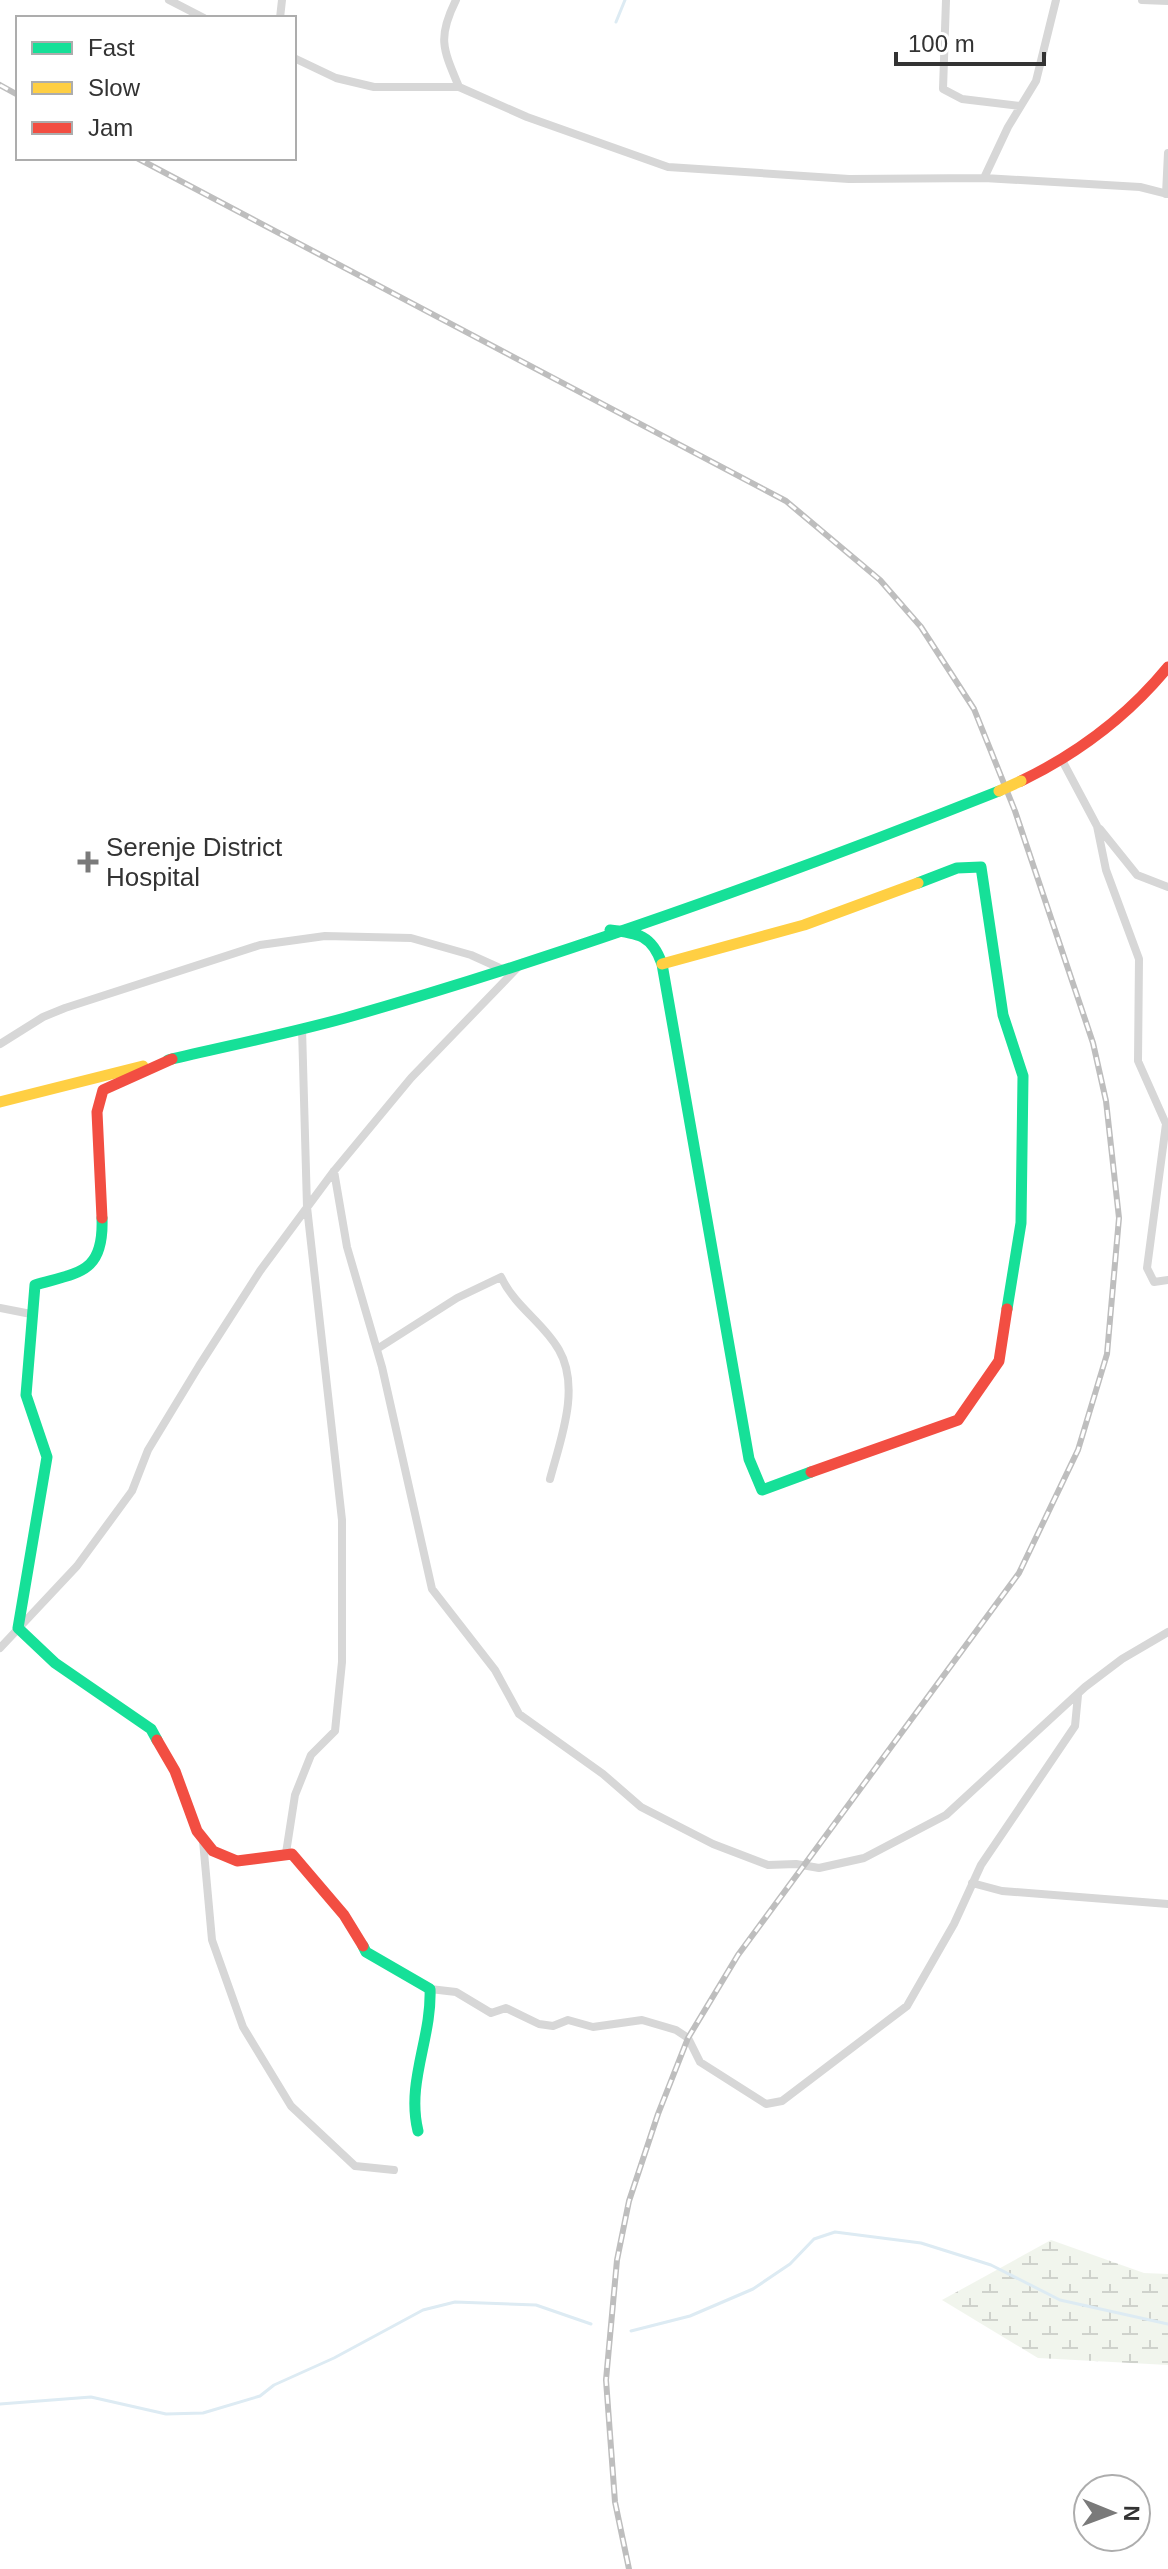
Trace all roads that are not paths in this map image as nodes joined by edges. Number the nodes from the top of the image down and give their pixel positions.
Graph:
1 (169, 0) edge
2 (456, 0) edge
3 (946, 0) edge
4 (1056, 0) edge
5 (1142, 0) edge
6 (1168, 1) edge
7 (200, 16) edge
8 (296, 59) edge
9 (459, 87) junction
10 (1020, 106) junction
11 (1168, 153) edge
12 (984, 178) junction
13 (1167, 194) edge
14 (1168, 667) edge
15 (1063, 762) junction
16 (1097, 826) junction
17 (1168, 887) edge
18 (610, 930) junction
19 (522, 963) junction
20 (662, 964) junction
21 (503, 969) junction
22 (302, 1028) junction
23 (0, 1044) edge
24 (172, 1059) junction
25 (0, 1102) edge
26 (334, 1171) junction
27 (307, 1207) junction
28 (1168, 1280) edge
29 (0, 1308) edge
30 (31, 1314) junction
31 (377, 1349) junction
32 (550, 1479) dead end
33 (18, 1628) junction
34 (1168, 1632) edge
35 (0, 1648) edge
36 (1078, 1694) junction
37 (203, 1841) junction
38 (286, 1853) junction
39 (972, 1883) junction
40 (1168, 1904) edge
41 (430, 1989) junction
42 (418, 2131) dead end
43 (394, 2170) dead end

1 - 7 street
2 - 9 street
3 - 10 street
4 - 10 street
5 - 6 street
8 - 9 street
9 - 12 street
10 - 12 street
11 - 13 street
12 - 13 street
14 - 15 street
15 - 16 street
15 - 18 street, bridge
16 - 17 street
16 - 28 street
18 - 19 street
18 - 20 street
19 - 21 street
19 - 26 street
20 - 20 street
21 - 22 street
21 - 23 street
22 - 24 street
22 - 27 street
24 - 25 street
24 - 30 street
26 - 27 street
26 - 31 street
27 - 33 street
27 - 38 street
29 - 30 street
30 - 33 street
31 - 32 street
31 - 36 street
33 - 35 street
33 - 37 street
34 - 36 street
36 - 39 street
37 - 38 street
37 - 43 street
38 - 41 street
39 - 40 street
39 - 41 street
41 - 42 street

